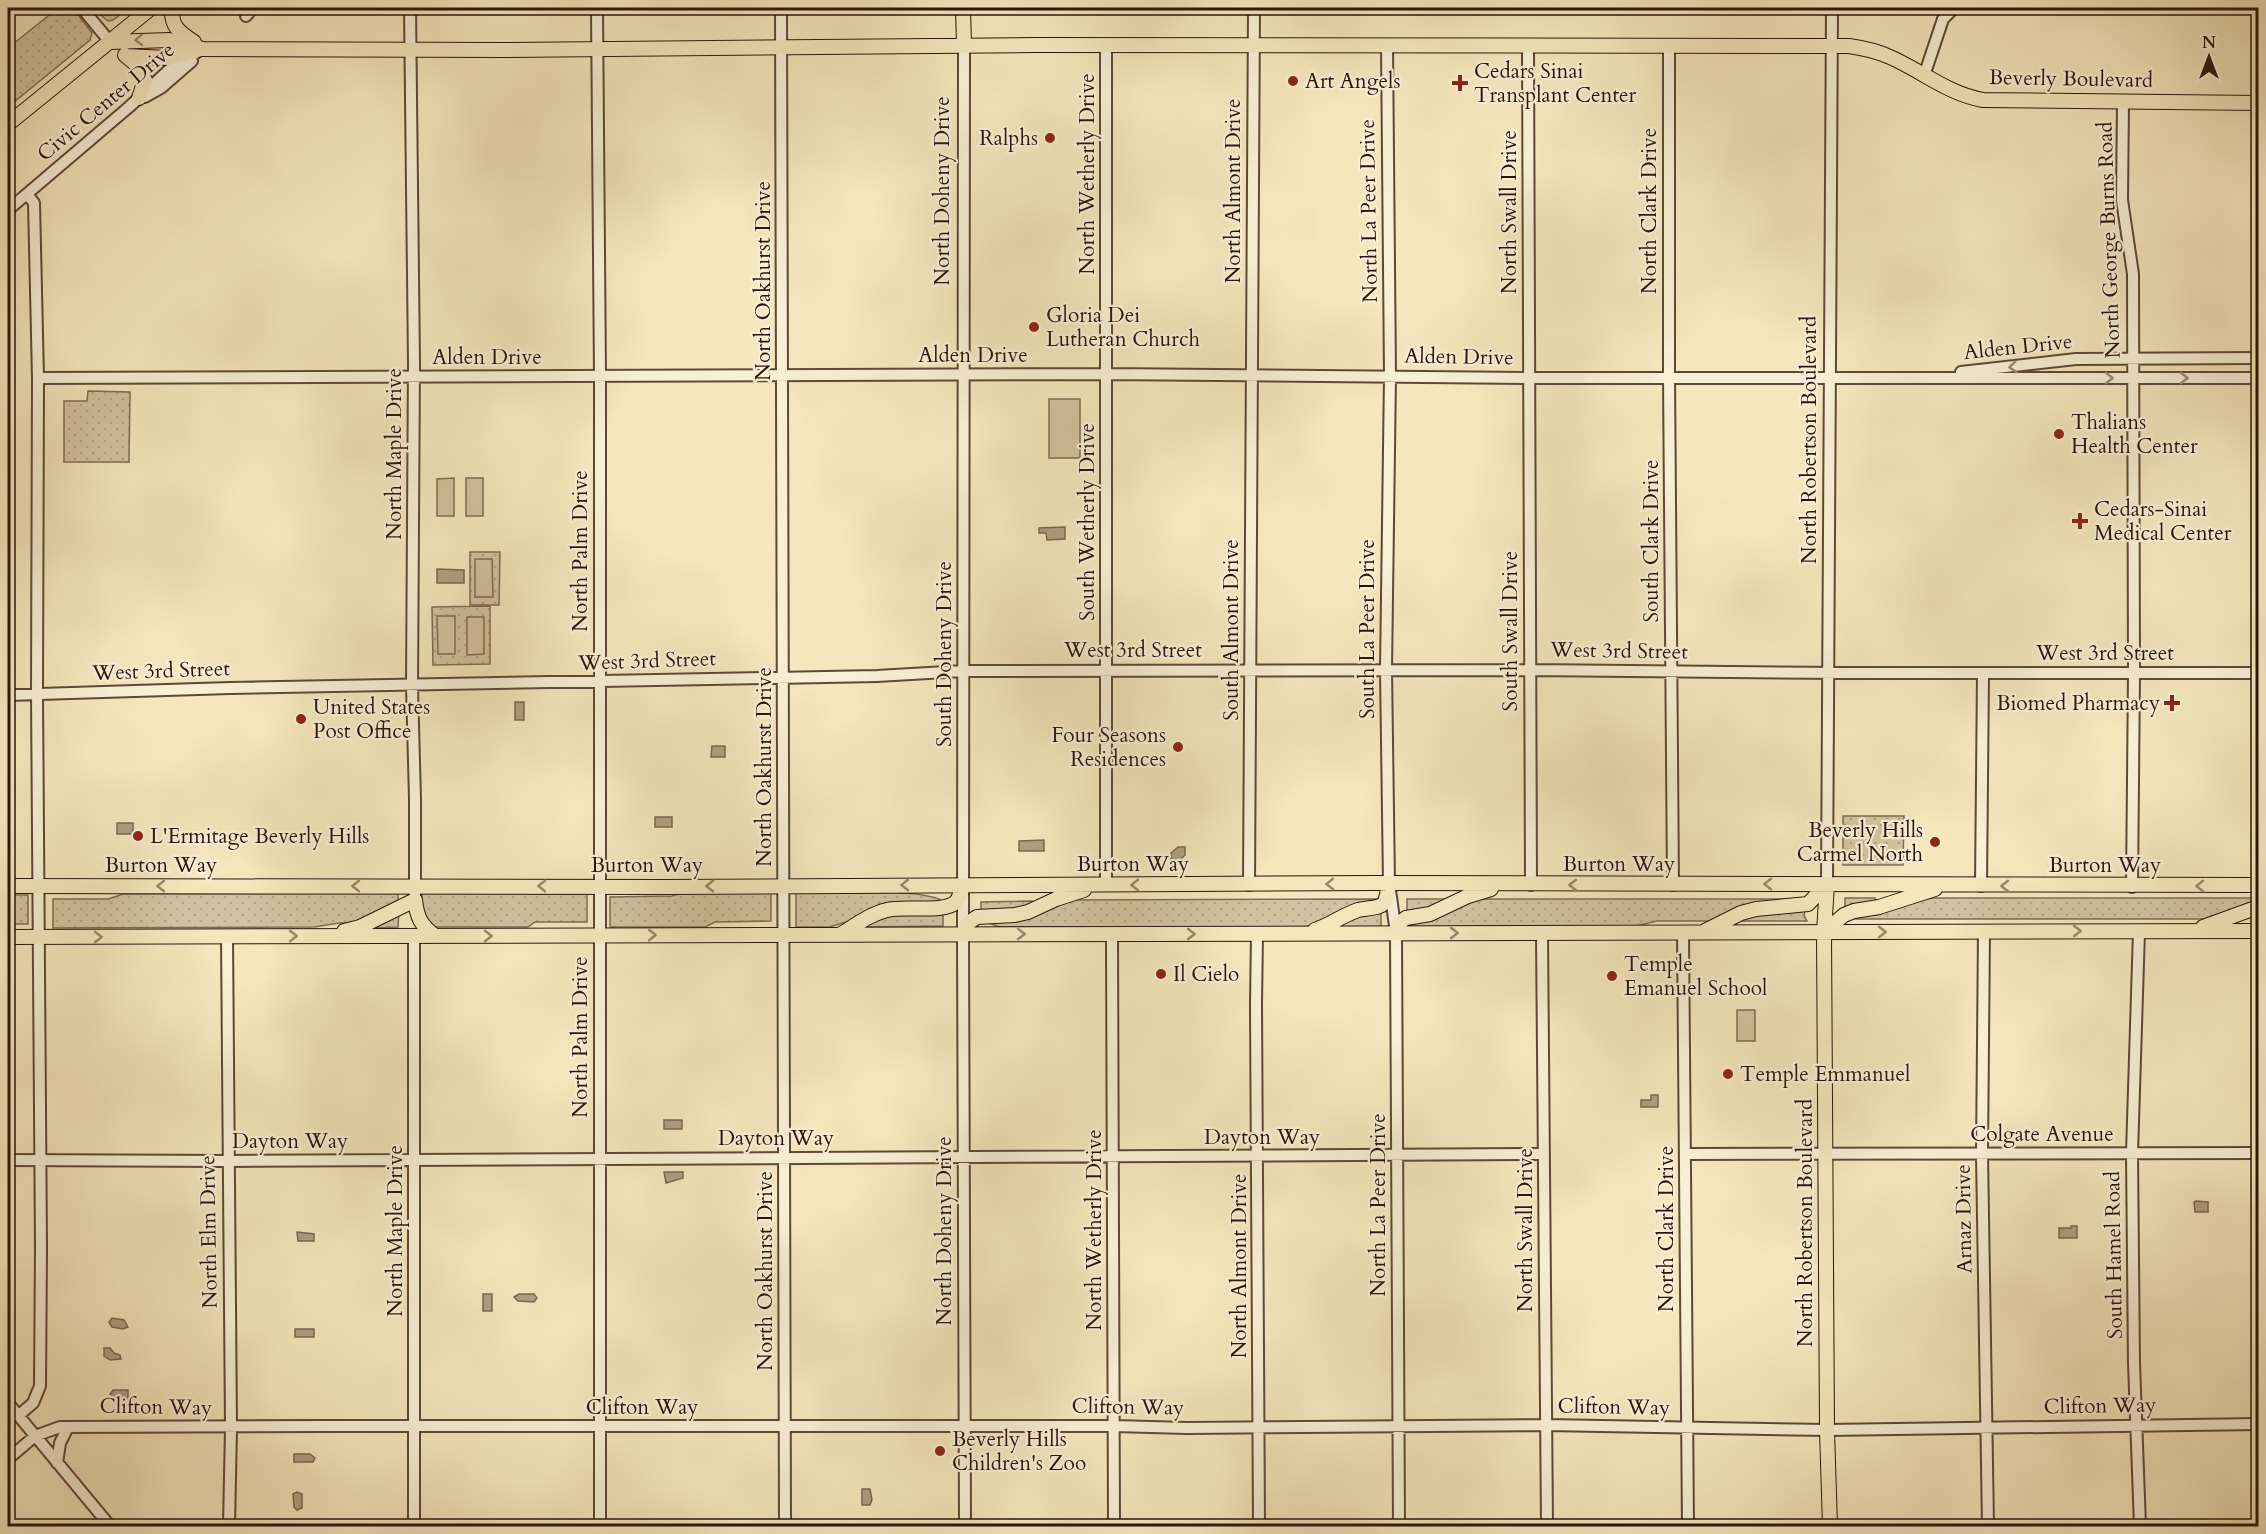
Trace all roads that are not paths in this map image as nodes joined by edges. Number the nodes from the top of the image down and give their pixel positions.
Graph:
1 (82, 8) edge
2 (151, 8) edge
3 (172, 8) edge
4 (410, 8) edge
5 (597, 8) edge
6 (781, 8) edge
7 (963, 8) edge
8 (1254, 8) edge
9 (1832, 8) edge
10 (1954, 8) edge
11 (110, 42) junction
12 (1253, 45) junction
13 (1387, 45) junction
14 (1528, 45) junction
15 (1669, 45) junction
16 (964, 46) junction
17 (1106, 46) junction
18 (1832, 46) junction
19 (203, 49) junction
20 (597, 49) junction
21 (781, 49) junction
22 (410, 50) junction
23 (126, 56) junction
24 (1924, 76) junction
25 (139, 98) junction
26 (2123, 101) junction
27 (2259, 103) edge
28 (8, 124) edge
29 (27, 194) junction
30 (8, 210) edge
31 (2134, 358) junction
32 (2259, 358) edge
33 (2259, 371) edge
34 (1107, 374) junction
35 (783, 375) junction
36 (963, 375) junction
37 (1252, 375) junction
38 (414, 376) junction
39 (1390, 376) junction
40 (600, 377) junction
41 (1669, 377) junction
42 (39, 378) junction
43 (1529, 378) junction
44 (1829, 378) junction
45 (2134, 378) junction
46 (2234, 378) junction
47 (2259, 378) edge
48 (1907, 379) junction
49 (1106, 670) junction
50 (1250, 670) junction
51 (1386, 670) junction
52 (1530, 670) junction
53 (963, 671) junction
54 (1671, 672) junction
55 (1983, 672) junction
56 (1827, 673) junction
57 (2134, 673) junction
58 (2259, 673) edge
59 (783, 676) junction
60 (600, 682) junction
61 (412, 686) junction
62 (37, 694) junction
63 (8, 695) edge
64 (1827, 878) junction
65 (1389, 883) junction
66 (964, 885) junction
67 (1102, 885) junction
68 (1249, 885) junction
69 (1505, 885) junction
70 (1531, 885) junction
71 (1673, 885) junction
72 (2259, 885) edge
73 (8, 886) edge
74 (40, 886) junction
75 (600, 886) junction
76 (784, 886) junction
77 (1946, 886) junction
78 (1981, 886) junction
79 (2132, 887) junction
80 (415, 893) junction
81 (2259, 907) edge
82 (2139, 931) junction
83 (2193, 931) junction
84 (2259, 931) edge
85 (1683, 932) junction
86 (1703, 932) junction
87 (1824, 932) junction
88 (1984, 932) junction
89 (1396, 933) junction
90 (1542, 933) junction
91 (963, 934) junction
92 (1112, 934) junction
93 (1257, 934) junction
94 (1301, 934) junction
95 (784, 935) junction
96 (839, 935) junction
97 (322, 936) junction
98 (414, 936) junction
99 (435, 936) junction
100 (600, 936) junction
101 (8, 937) edge
102 (39, 937) junction
103 (227, 937) junction
104 (2132, 1153) junction
105 (2259, 1153) edge
106 (1544, 1154) junction
107 (1685, 1154) junction
108 (1826, 1154) junction
109 (1982, 1154) junction
110 (1113, 1155) junction
111 (965, 1156) junction
112 (1398, 1156) junction
113 (784, 1157) junction
114 (1258, 1157) junction
115 (599, 1158) junction
116 (414, 1159) junction
117 (8, 1160) edge
118 (40, 1160) junction
119 (228, 1161) junction
120 (8, 1403) edge
121 (18, 1416) junction
122 (2138, 1424) junction
123 (2259, 1424) edge
124 (1546, 1425) junction
125 (414, 1426) junction
126 (600, 1426) junction
127 (784, 1426) junction
128 (965, 1426) junction
129 (1114, 1426) junction
130 (1398, 1426) junction
131 (1985, 1426) junction
132 (68, 1427) junction
133 (1259, 1427) junction
134 (231, 1428) junction
135 (1686, 1428) junction
136 (1827, 1430) junction
137 (35, 1436) junction
138 (8, 1460) edge
139 (57, 1462) junction
140 (110, 1527) edge
141 (229, 1527) edge
142 (414, 1527) edge
143 (600, 1527) edge
144 (784, 1527) edge
145 (965, 1527) edge
146 (1114, 1527) edge
147 (1259, 1527) edge
148 (1399, 1527) edge
149 (1547, 1527) edge
150 (1688, 1527) edge
151 (1830, 1527) edge
152 (1988, 1527) edge
153 (2140, 1527) edge

1 - 11 street
2 - 11 main road
3 - 19 main road
4 - 22 street, North Maple Drive
5 - 20 street, North Palm Drive
6 - 21 street, North Oakhurst Drive
7 - 16 main road, North Doheny Drive
8 - 12 street, North Almont Drive
9 - 18 street, North Robertson Boulevard
10 - 24 street
19 -> 11 main road, Beverly Boulevard
11 - 23 main road
11 - 28 main road
12 - 13 main road, Beverly Boulevard
12 - 17 main road, Beverly Boulevard
12 - 37 street, North Almont Drive
13 - 14 main road, Beverly Boulevard
13 - 39 street, North La Peer Drive
14 - 15 main road, Beverly Boulevard
14 - 43 street, North Swall Drive
15 - 18 main road, Beverly Boulevard
15 - 41 street, North Clark Drive
16 - 17 main road, Beverly Boulevard
16 - 21 main road, Beverly Boulevard
16 - 36 street, North Doheny Drive
17 - 34 street, North Wetherly Drive
18 - 24 main road, Beverly Boulevard
18 - 44 street, North Robertson Boulevard
19 - 22 main road, Beverly Boulevard
19 - 23 main road, Beverly Boulevard
19 - 25 street, Civic Center Drive
20 - 21 main road, Beverly Boulevard
20 - 22 main road, Beverly Boulevard
20 - 40 street, North Palm Drive
21 - 35 street, North Oakhurst Drive
22 - 38 street, North Maple Drive
23 - 25 main road
24 - 26 main road, Beverly Boulevard
25 - 29 street, Civic Center Drive
26 - 27 main road, Beverly Boulevard
26 - 31 street, North George Burns Road
29 - 30 street, Civic Center Drive
29 - 42 street
31 - 32 street, Alden Drive
31 - 45 street, North George Burns Road
31 -> 48 street, Alden Drive
33 - 46 street
34 - 36 street, Alden Drive
34 - 37 street, Alden Drive
34 - 49 street, South Wetherly Drive
35 - 36 street, Alden Drive
35 - 40 street, Alden Drive
35 - 59 street, North Oakhurst Drive
36 - 53 street, South Doheny Drive
37 - 39 street, Alden Drive
37 - 50 street, South Almont Drive
38 - 40 street, Alden Drive
38 - 42 street, Alden Drive
38 - 61 street, North Maple Drive
39 - 43 street, Alden Drive
39 - 51 street, South La Peer Drive
40 - 60 street, North Palm Drive
41 - 43 street, Alden Drive
41 - 44 street, Alden Drive
41 - 54 street, South Clark Drive
42 - 62 street
43 - 52 street, South Swall Drive
44 - 48 street, Alden Drive
44 - 56 street, North Robertson Boulevard
45 -> 46 street, Alden Drive
48 -> 45 street, Alden Drive
45 - 57 street, North George Burns Road
46 - 47 street, Alden Drive
49 - 50 street, West 3rd Street
49 - 53 street, West 3rd Street
49 - 67 street, South Wetherly Drive
50 - 51 street, West 3rd Street
50 - 68 street, South Almont Drive
51 - 52 street, West 3rd Street
51 - 65 street, South La Peer Drive
52 - 54 street, West 3rd Street
52 - 70 street, South Swall Drive
53 - 59 street, West 3rd Street
53 - 66 street, South Doheny Drive
54 - 56 street, West 3rd Street
54 - 71 street, South Clark Drive
55 - 56 street, West 3rd Street
55 - 57 street, West 3rd Street
55 - 78 street
56 - 64 street, North Robertson Boulevard
57 - 58 street, West 3rd Street
57 - 79 street
59 - 60 street, West 3rd Street
59 - 76 street, North Oakhurst Drive
60 - 61 street, West 3rd Street
60 - 75 street, North Palm Drive
61 - 62 street, West 3rd Street
61 - 80 street, North Maple Drive
62 - 63 street, West 3rd Street
62 - 74 street
64 -> 71 main road, Burton Way
64 - 77 main road, Burton Way
64 - 86 main road
64 - 87 main road, North Robertson Boulevard
65 -> 68 main road, Burton Way
65 - 69 main road, Burton Way
65 - 89 street, North La Peer Drive
65 - 94 main road
66 - 67 main road, Burton Way
66 -> 76 main road, Burton Way
66 - 91 street, South Doheny Drive
66 - 96 main road
68 -> 67 main road, Burton Way
67 - 91 main road
69 - 70 main road, Burton Way
69 - 89 main road
71 -> 70 main road, Burton Way
72 -> 79 main road, Burton Way
73 - 74 main road, Burton Way
80 -> 74 main road, Burton Way
74 - 102 street
76 -> 75 main road, Burton Way
75 -> 80 main road, Burton Way
75 - 100 street, North Palm Drive
76 - 95 street, North Oakhurst Drive
77 - 78 main road, Burton Way
77 - 87 main road
79 -> 78 main road, Burton Way
80 - 97 main road
80 - 99 main road
81 - 83 main road
82 - 83 main road
88 -> 82 main road
82 - 104 street, South Hamel Road
83 - 84 main road
85 - 86 main road
85 - 90 main road
85 - 107 street, North Clark Drive
86 - 87 main road
87 -> 88 main road
87 - 108 main road, North Robertson Boulevard
88 - 109 street, Arnaz Drive
89 -> 90 main road
89 - 94 main road
89 - 112 street, North La Peer Drive
90 - 106 street, North Swall Drive
91 -> 92 main road
91 - 96 main road
91 - 111 street, North Doheny Drive
92 -> 93 main road
92 - 110 street, North Wetherly Drive
93 - 94 main road
93 - 114 street, North Almont Drive
95 - 96 main road
100 -> 95 main road
95 - 113 street, North Oakhurst Drive
97 - 98 main road
103 -> 97 main road
98 - 99 main road
98 - 116 street, North Maple Drive
99 -> 100 main road
100 - 115 street, North Palm Drive
101 - 102 main road
102 -> 103 main road
102 - 118 street
103 - 119 street, North Elm Drive
104 - 105 street, Colgate Avenue
104 - 109 street, Colgate Avenue
104 - 122 street, South Hamel Road
106 - 112 street, Dayton Way
106 - 124 street, North Swall Drive
107 - 108 street
107 - 135 street, North Clark Drive
108 - 109 street, Colgate Avenue
108 - 136 main road, North Robertson Boulevard
109 - 131 street, Arnaz Drive
110 - 111 street, Dayton Way
110 - 114 street, Dayton Way
110 - 129 street, North Wetherly Drive
111 - 113 street, Dayton Way
111 - 128 street, North Doheny Drive
112 - 114 street, Dayton Way
112 - 130 street, North La Peer Drive
113 - 115 street, Dayton Way
113 - 127 street, North Oakhurst Drive
114 - 133 street, North Almont Drive
115 - 116 street, Dayton Way
115 - 126 street, North Palm Drive
116 - 119 street, Dayton Way
116 - 125 street, North Maple Drive
117 - 118 street, Dayton Way
118 - 119 street, Dayton Way
118 - 121 street
119 - 134 street, North Elm Drive
120 - 121 street
121 - 137 street
122 - 123 street, Clifton Way
122 - 131 street, Clifton Way
122 - 153 street, South Hamel Road
124 - 130 street, Clifton Way
124 - 135 street, Clifton Way
124 - 149 street, North Swall Drive
125 - 126 street, Clifton Way
125 - 134 street, Clifton Way
125 - 142 street, North Maple Drive
126 - 127 street, Clifton Way
126 - 143 street, North Palm Drive
127 - 128 street, Clifton Way
127 - 144 street, North Oakhurst Drive
128 - 129 street, Clifton Way
128 - 145 street, North Doheny Drive
129 - 133 street, Clifton Way
129 - 146 street, North Wetherly Drive
130 - 133 street, Clifton Way
130 - 148 street, North La Peer Drive
131 - 136 street, Clifton Way
131 - 152 street, Arnaz Drive
132 - 134 street, Clifton Way
132 - 137 street, Clifton Way
132 - 139 street
133 - 147 street, North Almont Drive
134 - 141 street, North Elm Drive
135 - 136 street, Clifton Way
135 - 150 street, North Clark Drive
136 - 151 main road, North Robertson Boulevard
137 - 138 street, Clifton Way
137 - 139 street
139 - 140 street

